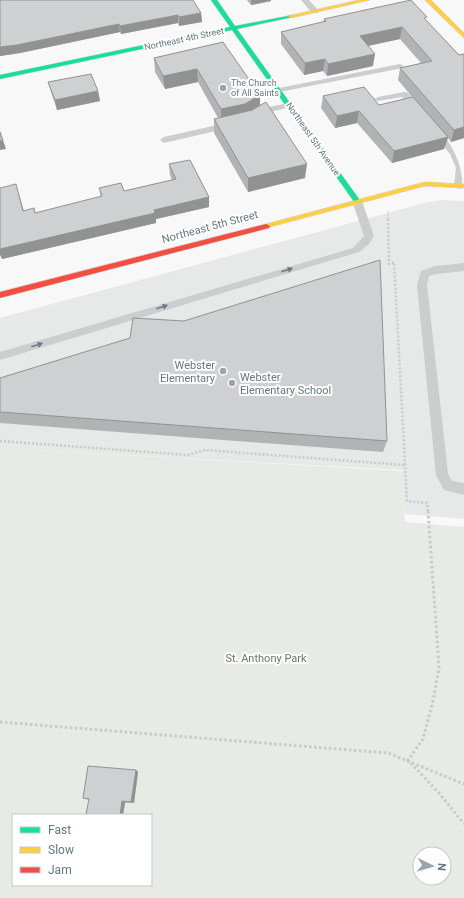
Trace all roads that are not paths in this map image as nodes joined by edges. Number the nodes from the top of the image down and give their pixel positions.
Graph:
1 (214, 0) edge
2 (305, 0) edge
3 (367, 0) edge
4 (428, 0) edge
5 (346, 2) edge
6 (315, 11) junction
7 (235, 28) junction
8 (464, 36) edge
9 (400, 66) edge
10 (0, 77) edge
11 (279, 90) junction
12 (378, 100) dead end
13 (289, 105) junction
14 (164, 140) dead end
15 (462, 186) edge
16 (357, 201) junction
17 (464, 267) edge
18 (0, 295) edge
19 (0, 356) edge
20 (464, 489) edge

1 - 7 street, Northeast 5th Avenue
2 - 6 lane
3 - 5 street, Northeast 4th Street
4 - 8 street
5 - 6 street, Northeast 4th Street
6 - 7 street, Northeast 4th Street
7 - 10 street, Northeast 4th Street
7 - 11 street, Northeast 5th Avenue
9 - 11 lane
11 - 13 street, Northeast 5th Avenue
12 - 15 lane
13 - 14 lane
13 - 16 street, Northeast 5th Avenue
15 - 16 street, Northeast 5th Street
16 - 18 street, Northeast 5th Street
19 -> 16 lane
17 - 20 lane

